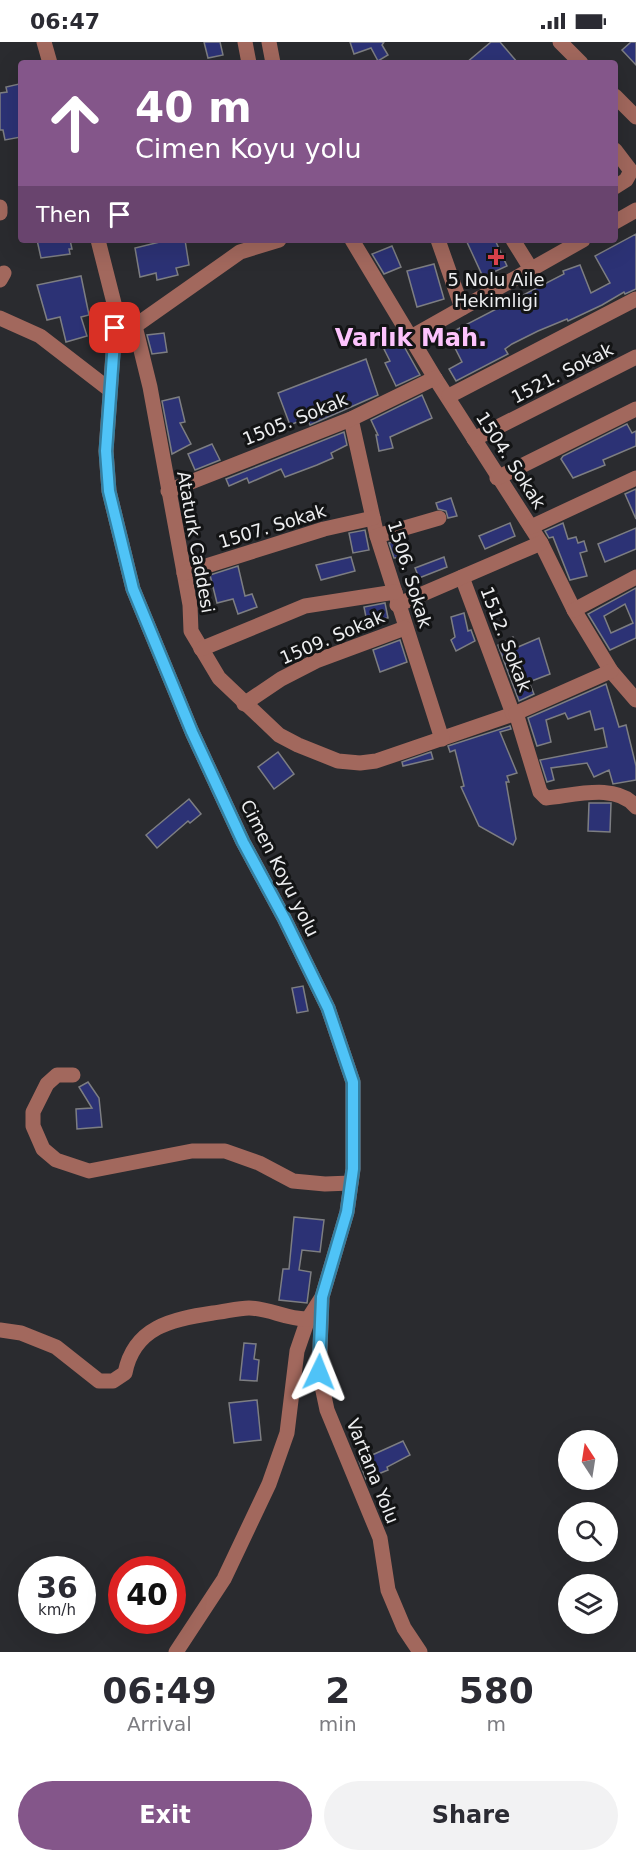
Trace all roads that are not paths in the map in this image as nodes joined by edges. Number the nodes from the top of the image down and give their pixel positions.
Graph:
1 (44, 42) edge
2 (245, 42) edge
3 (269, 42) edge
4 (560, 42) edge
5 (49, 60) edge
6 (248, 60) edge
7 (272, 60) edge
8 (578, 60) edge
9 (618, 99) edge
10 (636, 117) edge
11 (618, 154) edge
12 (618, 185) edge
13 (0, 207) edge
14 (636, 210) edge
15 (0, 213) edge
16 (618, 220) edge
17 (99, 243) edge
18 (269, 243) edge
19 (354, 243) edge
20 (439, 243) edge
21 (515, 243) edge
22 (578, 243) edge
23 (531, 269) junction
24 (636, 299) edge
25 (462, 308) junction
26 (0, 318) edge
27 (135, 326) junction
28 (115, 328) junction
29 (411, 337) junction
30 (636, 357) edge
31 (435, 378) junction
32 (110, 390) junction
33 (449, 396) junction
34 (636, 409) edge
35 (351, 418) junction
36 (474, 439) junction
37 (497, 478) junction
38 (636, 478) edge
39 (168, 491) junction
40 (373, 518) junction
41 (439, 518) dead end
42 (531, 527) junction
43 (377, 536) junction
44 (542, 543) junction
45 (184, 573) junction
46 (462, 577) junction
47 (636, 577) edge
48 (396, 598) junction
49 (574, 610) junction
50 (405, 628) junction
51 (201, 649) junction
52 (611, 671) junction
53 (635, 696) edge
54 (244, 704) junction
55 (514, 713) junction
56 (442, 739) junction
57 (636, 807) edge
58 (74, 1075) dead end
59 (351, 1183) junction
60 (322, 1297) junction
61 (308, 1319) junction
62 (0, 1330) edge
63 (176, 1652) edge
64 (420, 1652) edge

1 - 5 street
2 - 6 street
3 - 7 street
4 - 8 street
9 - 10 street
11 - 12 street
13 - 15 street
14 - 16 street
17 - 28 street
18 - 27 street
19 - 29 street, 1504. Sokak
20 - 25 street
21 - 23 street
22 - 23 street
23 - 25 street
24 - 33 street
25 - 29 street
26 - 32 street
27 - 28 street
27 - 39 street, Ataturk Caddesi
28 - 32 street, Cimen Koyu yolu
29 - 31 street, 1504. Sokak
30 - 36 street, 1521. Sokak
31 - 33 street, 1504. Sokak
31 - 35 street, 1505. Sokak
32 - 59 street, Cimen Koyu yolu
33 - 36 street, 1504. Sokak
34 - 37 street
35 - 39 street, 1505. Sokak
35 - 40 street, 1506. Sokak
36 - 37 street, 1504. Sokak
37 - 42 street, 1504. Sokak
38 - 42 street
39 - 45 street, Ataturk Caddesi
40 - 43 street, 1506. Sokak
40 - 45 street, 1507. Sokak
41 - 43 street
42 - 44 street, 1504. Sokak
43 - 48 street, 1506. Sokak
44 - 46 street
44 - 49 street, 1504. Sokak
45 - 51 street, Ataturk Caddesi
46 - 48 street
46 - 55 street, 1512. Sokak
47 - 49 street
48 - 50 street, 1506. Sokak
48 - 51 street
49 - 52 street, 1504. Sokak
50 - 54 street, 1509. Sokak
50 - 56 street, 1506. Sokak
51 - 54 street, Ataturk Caddesi
52 - 53 street, 1504. Sokak
52 - 55 street, Ataturk Caddesi
54 - 56 street, Ataturk Caddesi
55 - 56 street, Ataturk Caddesi
55 - 57 street, 1512. Sokak
58 - 59 street
59 - 60 street, Cimen Koyu yolu
60 - 61 street, Cimen Koyu yolu
60 - 64 street, Vartana Yolu
61 - 62 street
61 - 63 street, Cimen Koyu yolu

